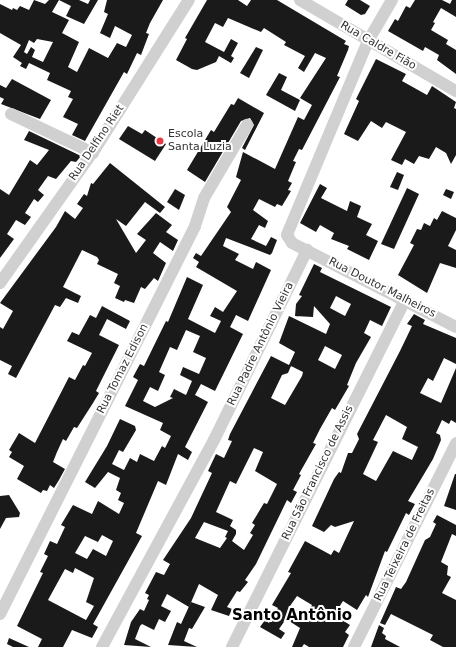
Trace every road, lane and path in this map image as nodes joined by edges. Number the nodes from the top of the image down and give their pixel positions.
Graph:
1 (189, 0) edge
2 (300, 0) edge
3 (392, 0) edge
4 (368, 41) junction
5 (456, 91) edge
6 (11, 114) dead end
7 (246, 125) dead end
8 (93, 153) junction
9 (307, 250) junction
10 (0, 283) edge
11 (404, 300) junction
12 (456, 326) edge
13 (456, 443) edge
14 (0, 614) edge
15 (102, 647) edge
16 (232, 647) edge
17 (354, 647) edge

1 - 8 street, Rua Delfino Riet
2 - 4 street, Rua Caldre Fião
3 - 4 street
4 - 5 street, Rua Caldre Fião
4 - 9 street
6 - 8 street
7 - 14 street, Rua Tomaz Edison
8 - 10 street, Rua Delfino Riet
9 - 11 street, Rua Doutor Malheiros
9 - 15 street, Rua Padre Antônio Vieira
11 - 12 street, Rua Doutor Malheiros
11 - 16 street, Rua São Francisco de Assis
13 - 17 street, Rua Teixeira de Freitas

